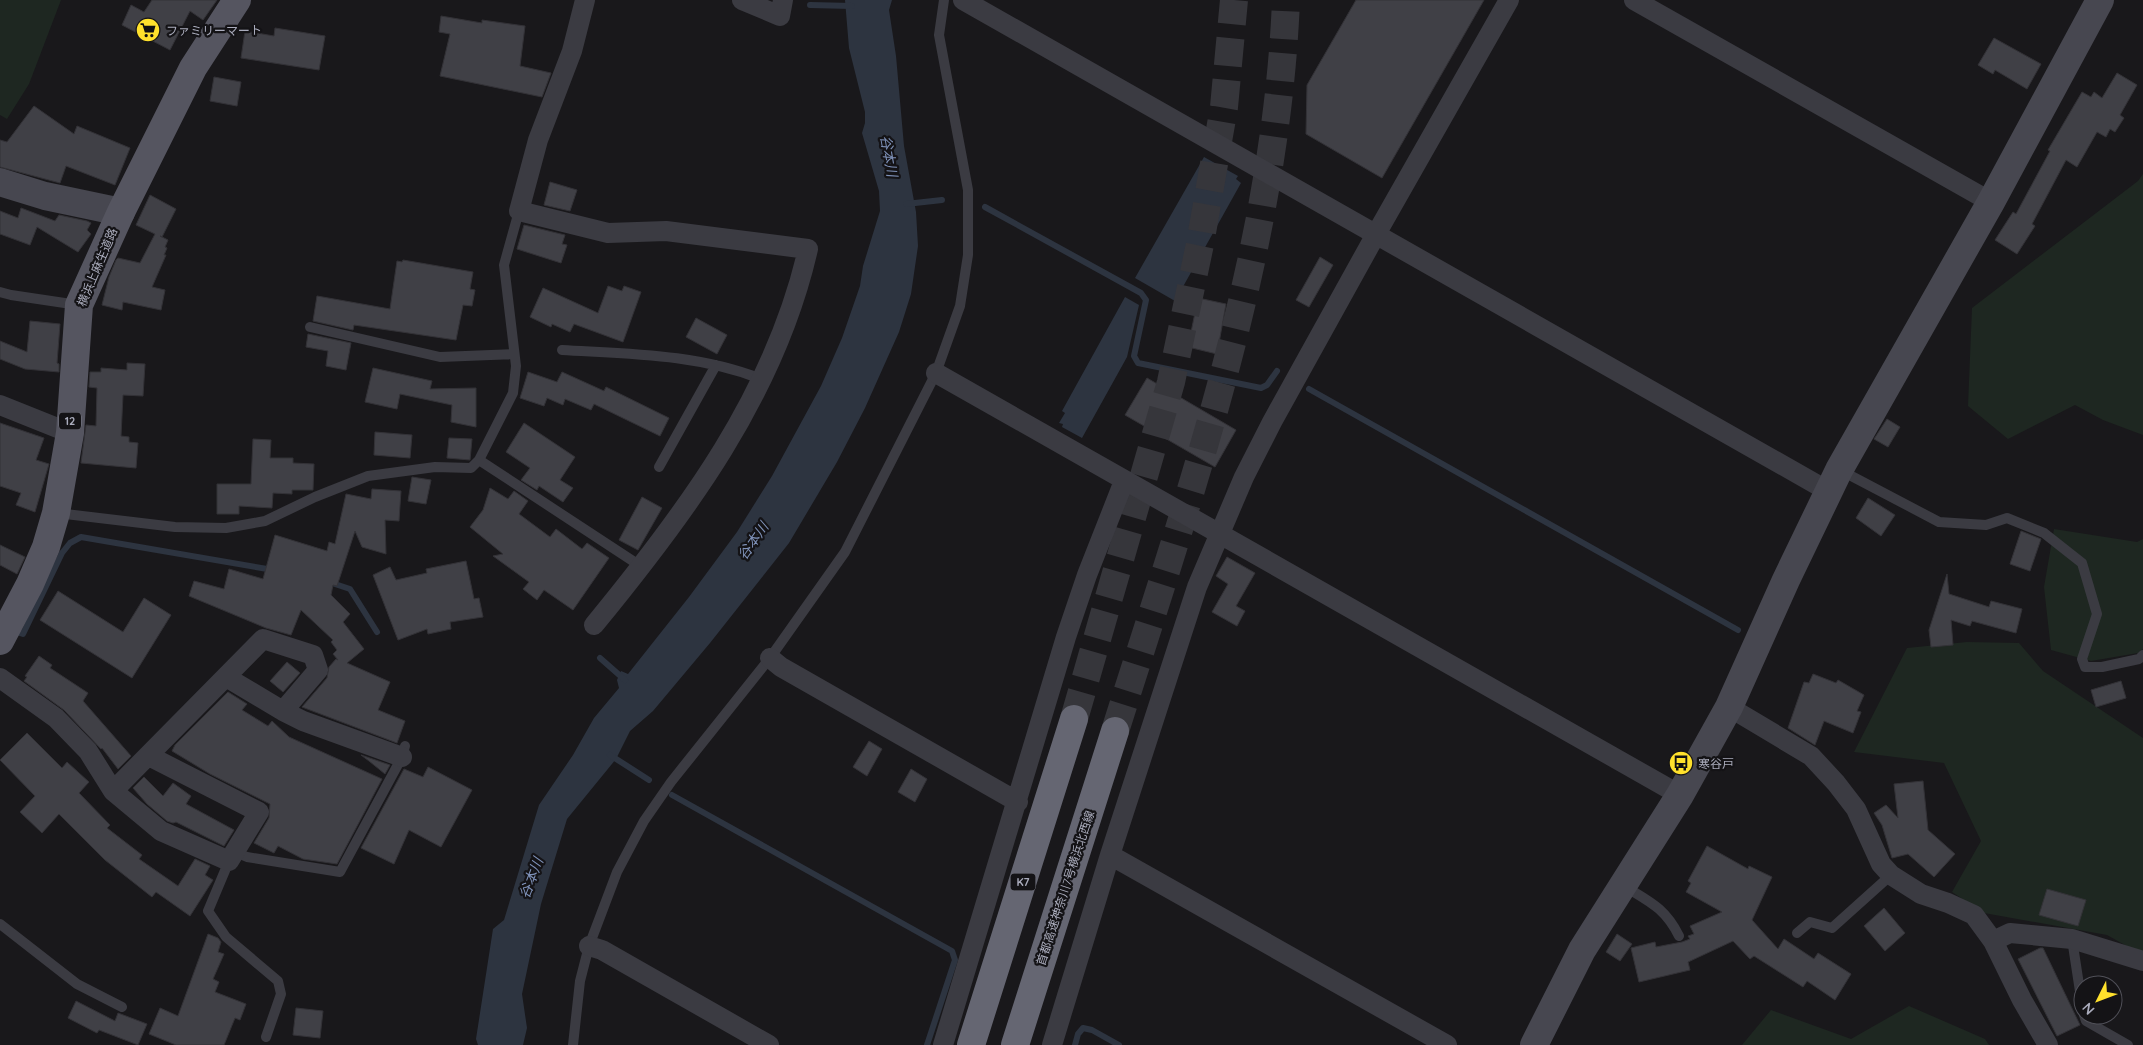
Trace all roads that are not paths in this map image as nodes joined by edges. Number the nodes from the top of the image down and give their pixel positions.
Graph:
1 (237, 0) edge
2 (585, 0) edge
3 (742, 0) edge
4 (783, 0) edge
5 (944, 0) edge
6 (962, 0) edge
7 (1509, 0) edge
8 (1634, 0) edge
9 (2100, 0) edge
10 (0, 182) edge
11 (1991, 202) junction
12 (519, 211) junction
13 (121, 212) junction
14 (1375, 236) junction
15 (0, 292) edge
16 (79, 305) junction
17 (310, 327) dead end
18 (562, 350) dead end
19 (514, 354) junction
20 (716, 365) junction
21 (936, 373) junction
22 (761, 379) junction
23 (0, 405) edge
24 (70, 432) junction
25 (479, 460) junction
26 (659, 467) dead end
27 (1834, 480) junction
28 (1124, 481) junction
29 (56, 513) junction
30 (1219, 535) junction
31 (642, 567) junction
32 (594, 626) dead end
33 (4, 627) edge
34 (2143, 655) edge
35 (770, 658) junction
36 (226, 677) junction
37 (0, 678) edge
38 (1729, 707) junction
39 (283, 711) junction
40 (1074, 719) tunnel mouth
41 (1115, 731) tunnel mouth
42 (403, 751) joint
43 (149, 756) junction
44 (113, 792) junction
45 (1680, 796) junction
46 (1018, 802) junction
47 (1110, 855) junction
48 (232, 857) junction
49 (1891, 875) junction
50 (1623, 885) junction
51 (0, 924) edge
52 (1797, 933) dead end
53 (1679, 936) dead end
54 (2072, 939) junction
55 (1993, 941) junction
56 (589, 946) junction
57 (2143, 961) edge
58 (2078, 975) edge
59 (122, 1007) dead end
60 (2093, 1025) edge
61 (266, 1037) dead end
62 (574, 1045) edge
63 (769, 1045) edge
64 (943, 1045) edge
65 (971, 1045) edge
66 (1015, 1045) edge
67 (1052, 1045) edge
68 (1447, 1045) edge
69 (1534, 1045) edge
70 (2048, 1045) edge
71 (2128, 1045) edge

1 - 13 main road, 横浜上麻生道路 / 12
2 - 12 street
3 - 4 street
5 - 21 lane
6 - 14 street
7 - 14 street
8 - 11 street
9 - 11 street
10 - 13 street
11 - 27 street
12 - 19 lane
12 - 22 street
13 - 16 main road, 横浜上麻生道路 / 12
14 - 27 street
14 - 30 street
15 - 16 lane
16 - 24 main road, 横浜上麻生道路 / 12
17 - 19 lane
18 - 20 lane
19 - 25 lane
20 - 22 lane
20 - 26 lane
21 - 28 street
21 - 35 lane
22 - 31 street
23 - 24 street
24 - 29 main road, 横浜上麻生道路 / 12
25 - 29 lane
25 - 31 lane
27 - 34 lane
27 - 38 street
28 - 30 street
28 - 46 street
29 - 33 main road, 横浜上麻生道路 / 12
30 - 45 street
30 - 47 street
31 - 32 street
35 - 46 street
35 - 56 lane
36 - 39 street
36 - 39 street
36 - 43 street
37 - 44 street
38 - 45 street
38 - 49 street
39 - 42 street
40 - 65 highway, K7
41 - 66 highway, 首都高速神奈川7号横浜北西線
42 - 48 lane
43 - 44 street
43 - 48 street
44 - 48 street
45 - 50 street
46 - 64 street
47 - 67 street
47 - 68 street
48 - 61 lane
49 - 52 lane
49 - 55 street
50 - 53 lane
50 - 69 street
51 - 59 lane
54 - 55 street
54 - 57 street
54 - 58 lane
55 - 70 street
56 - 62 lane
56 - 63 street
60 - 71 lane

